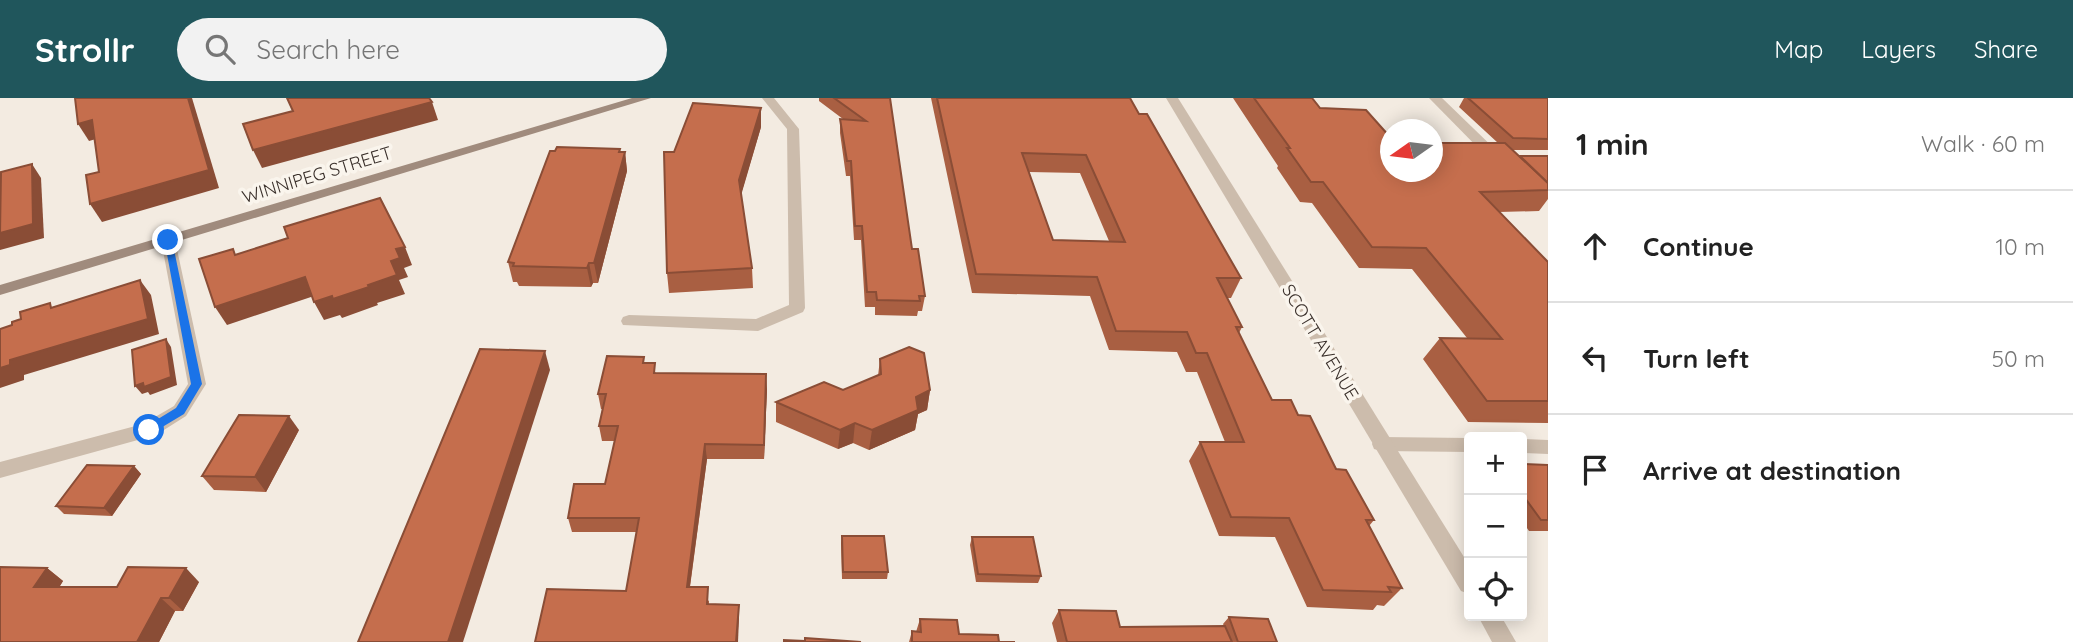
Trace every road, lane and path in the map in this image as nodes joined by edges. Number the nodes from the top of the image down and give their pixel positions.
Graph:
1 (645, 98) edge
2 (768, 98) edge
3 (1172, 98) edge
4 (1434, 98) edge
5 (1510, 172) edge
6 (168, 240) junction
7 (0, 290) edge
8 (629, 321) dead end
9 (1381, 444) junction
10 (1464, 445) edge
11 (1527, 446) edge
12 (1548, 447) edge
13 (0, 470) edge
14 (1464, 576) edge
15 (1492, 621) edge
16 (1505, 642) edge

1 - 6 main road, WINNIPEG STREET
2 - 8 street
3 - 9 street, SCOTT AVENUE
4 - 5 street
6 - 7 main road, WINNIPEG STREET
6 - 13 street
9 - 10 street
9 - 14 street, SCOTT AVENUE
11 - 12 street
15 - 16 street

